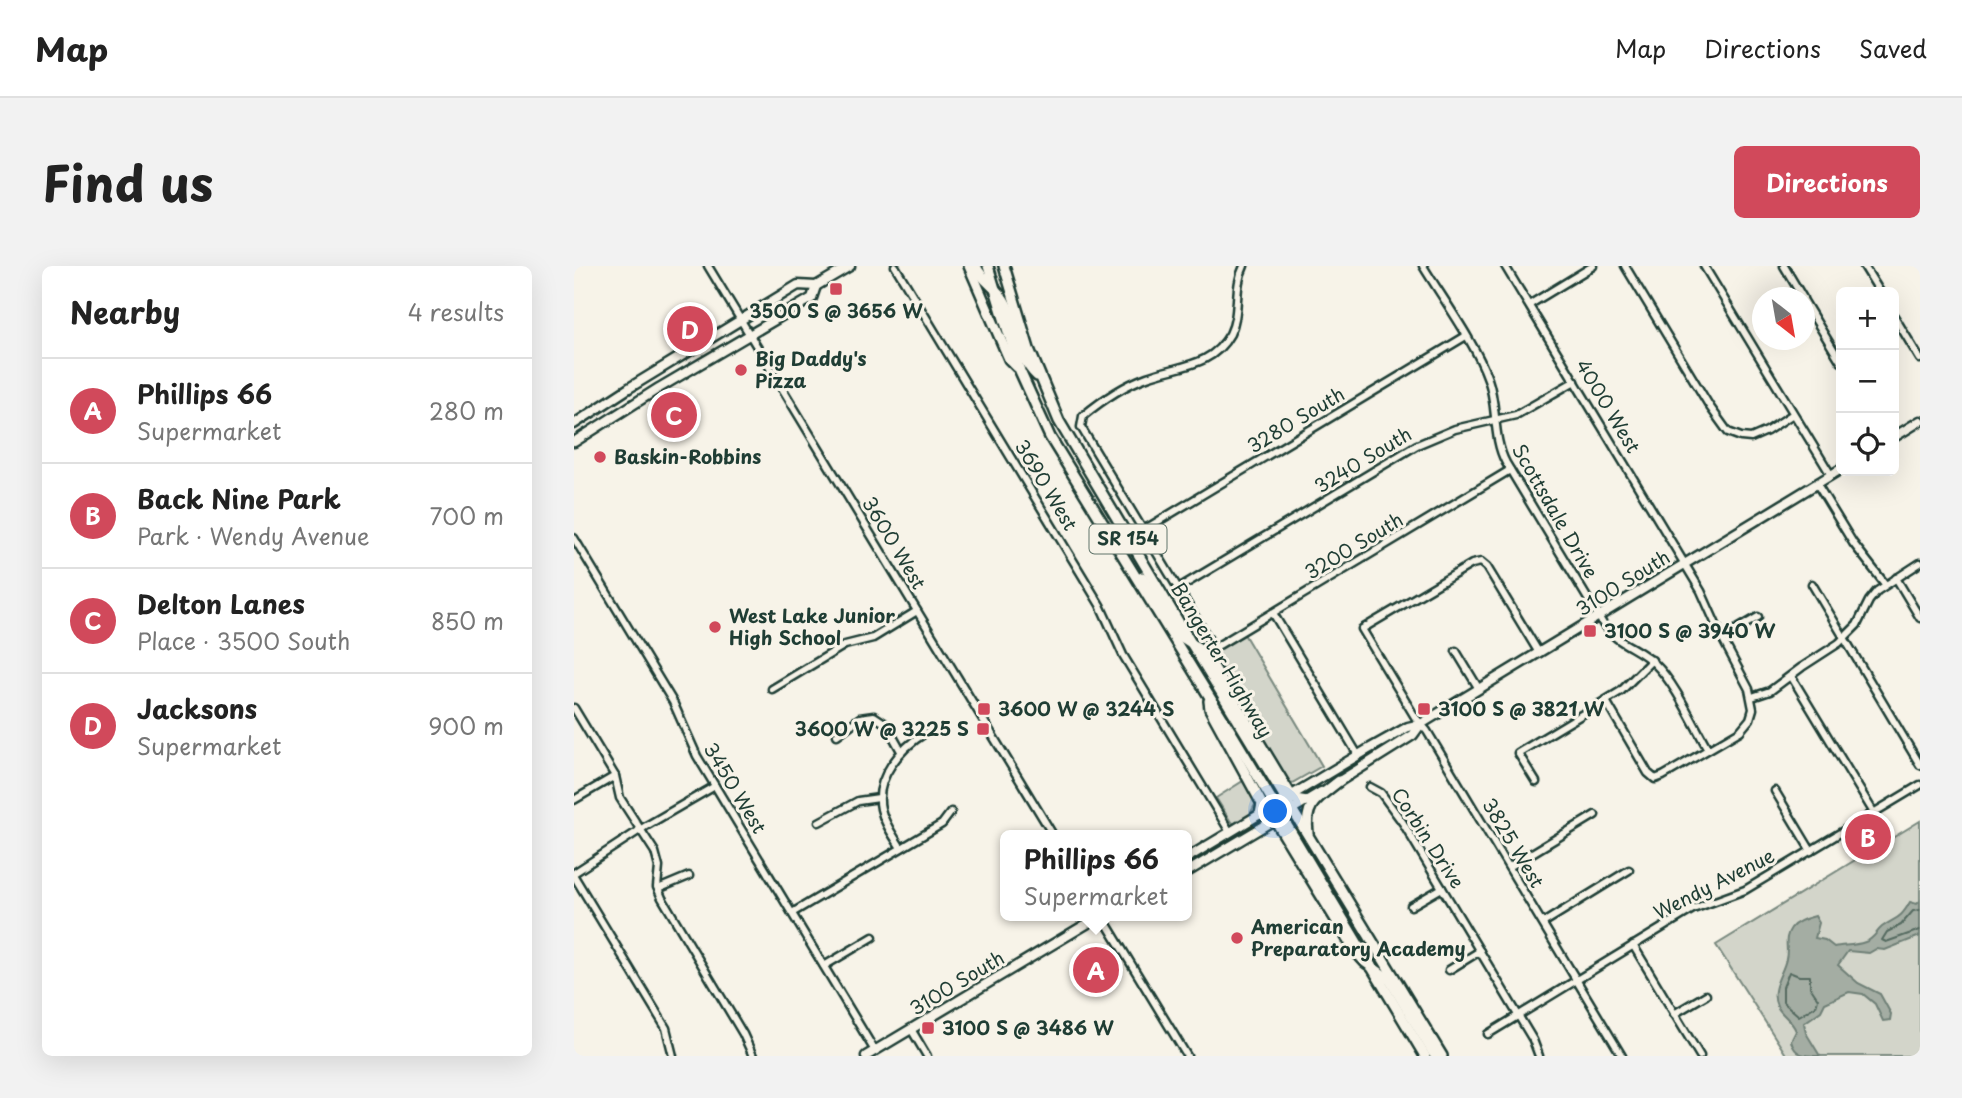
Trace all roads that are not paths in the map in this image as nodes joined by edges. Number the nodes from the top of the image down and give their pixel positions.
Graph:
1 (708, 266) edge
2 (850, 266) edge
3 (895, 266) edge
4 (969, 266) edge
5 (976, 266) edge
6 (988, 266) edge
7 (1004, 266) edge
8 (1244, 266) edge
9 (1423, 266) edge
10 (1505, 266) edge
11 (1593, 266) edge
12 (1625, 266) edge
13 (1704, 266) edge
14 (1784, 266) edge
15 (1864, 266) edge
16 (816, 286) junction
17 (1796, 287) edge
18 (1877, 287) edge
19 (994, 288) junction
20 (1529, 305) junction
21 (1815, 319) edge
22 (740, 320) junction
23 (1899, 324) edge
24 (750, 336) junction
25 (1466, 336) junction
26 (1836, 354) edge
27 (1920, 359) edge
28 (1020, 371) junction
29 (1040, 380) junction
30 (1575, 382) junction
31 (1793, 414) junction
32 (1496, 420) junction
33 (1920, 421) edge
34 (574, 424) edge
35 (1899, 434) edge
36 (574, 442) edge
37 (1510, 470) junction
38 (1836, 472) edge
39 (1831, 475) junction
40 (1817, 484) junction
41 (1142, 531) junction
42 (574, 538) edge
43 (1124, 559) junction
44 (1920, 563) edge
45 (1685, 564) junction
46 (1896, 578) junction
47 (1812, 584) dead end
48 (1885, 584) junction
49 (1177, 589) junction
50 (917, 611) junction
51 (1273, 613) junction
52 (1598, 617) junction
53 (1758, 617) dead end
54 (1920, 618) edge
55 (1722, 638) junction
56 (1844, 639) junction
57 (1191, 643) junction
58 (1457, 651) dead end
59 (1539, 653) junction
60 (1652, 660) junction
61 (1791, 676) junction
62 (772, 689) dead end
63 (1479, 689) junction
64 (1209, 696) junction
65 (1752, 697) junction
66 (1606, 701) junction
67 (574, 708) edge
68 (1421, 724) junction
69 (925, 733) dead end
70 (837, 735) dead end
71 (1709, 749) junction
72 (901, 751) junction
73 (1358, 755) junction
74 (1920, 765) edge
75 (615, 776) junction
76 (1339, 781) junction
77 (1536, 782) dead end
78 (1920, 785) edge
79 (715, 786) junction
80 (1370, 787) dead end
81 (1775, 791) dead end
82 (1288, 797) junction
83 (879, 798) junction
84 (574, 800) edge
85 (1307, 801) junction
86 (1275, 805) junction
87 (1292, 810) junction
88 (951, 812) dead end
89 (1874, 813) junction
90 (1260, 814) junction
91 (1595, 815) dead end
92 (1278, 818) junction
93 (819, 822) dead end
94 (641, 829) junction
95 (1050, 830) edge
96 (1230, 832) junction
97 (1309, 838) junction
98 (901, 848) junction
99 (1811, 851) junction
100 (1192, 855) edge
101 (1509, 867) junction
102 (1192, 869) edge
103 (1629, 870) dead end
104 (574, 875) edge
105 (688, 876) dead end
106 (1442, 887) junction
107 (658, 889) junction
108 (1411, 906) dead end
109 (792, 913) junction
110 (1093, 921) edge
111 (1104, 921) edge
112 (1543, 923) junction
113 (873, 937) dead end
114 (1633, 945) junction
115 (1480, 951) junction
116 (824, 966) junction
117 (1373, 966) junction
118 (1450, 970) dead end
119 (1577, 980) junction
120 (1706, 995) dead end
121 (1675, 1014) junction
122 (1518, 1016) junction
123 (911, 1029) junction
124 (1488, 1034) dead end
125 (875, 1051) junction
126 (674, 1056) edge
127 (752, 1056) edge
128 (866, 1056) edge
129 (927, 1056) edge
130 (1187, 1056) edge
131 (1425, 1056) edge
132 (1434, 1056) edge
133 (1442, 1056) edge
134 (1539, 1056) edge
135 (1622, 1056) edge
136 (1700, 1056) edge

1 - 22 street, 3600 West
2 - 16 main road
3 - 96 street, 3690 West
4 - 28 highway
5 - 19 highway
6 - 19 highway, Bangerter Highway / SR 154
7 - 29 highway, Bangerter Highway / SR 154
8 - 41 street
9 - 25 street, Scottsdale Drive
10 - 20 street, 4000 West
11 - 20 street
12 - 31 street
13 - 31 street
14 - 17 street
15 - 18 street
16 - 22 main road
16 - 24 main road
19 - 28 highway, Bangerter Highway / SR 154
19 - 29 highway
20 - 30 street, 4000 West
21 - 26 street
22 - 24 street, 3600 West
22 - 34 main road
23 - 27 street
24 - 36 main road
24 - 50 street, 3600 West
25 - 32 street, Scottsdale Drive
25 - 41 street, 3280 South
28 - 43 highway, Bangerter Highway / SR 154
29 - 57 highway, Bangerter Highway / SR 154
30 - 32 street, 3240 South
30 - 45 street, 4000 West
31 - 39 street
32 - 37 street, Scottsdale Drive
32 - 49 street, 3240 South
33 - 35 main road
37 - 51 street, 3200 South
37 - 52 street, Scottsdale Drive
38 - 39 main road, 3100 South
39 - 40 main road, 3100 South
40 - 45 main road, 3100 South
40 - 48 street
41 - 49 street
42 - 79 street, 3450 West
43 - 57 highway
43 - 64 highway, Bangerter Highway / SR 154
44 - 46 street
45 - 52 main road, 3100 South
45 - 55 street, 4000 West
46 - 48 street
46 - 54 street
47 - 56 street
48 - 56 street
49 - 51 street, 3200 South
50 - 62 street
50 - 95 street, 3600 West
51 - 73 street
52 - 59 main road, 3100 South
52 - 60 street, Scottsdale Drive
53 - 55 street
55 - 65 street, 4000 West
56 - 61 street
56 - 74 street
57 - 82 highway, Bangerter Highway / SR 154
58 - 63 street
59 - 63 main road, 3100 South
59 - 68 street, 3825 West
60 - 66 street
60 - 71 street
61 - 65 street
61 - 89 street
63 - 68 main road, 3100 South
64 - 86 highway, Bangerter Highway / SR 154
64 - 90 highway
65 - 71 street
66 - 71 street
66 - 77 street
67 - 75 street
68 - 73 main road, 3100 South
68 - 76 main road, 3100 South
68 - 101 street, 3825 West
69 - 72 street
70 - 72 street
72 - 83 street
73 - 82 main road, 3100 South
75 - 84 street
75 - 94 street
76 - 85 main road, 3100 South
76 - 97 highway
78 - 89 street, Wendy Avenue
79 - 94 street
79 - 109 street, 3450 West
80 - 106 street, Corbin Drive
81 - 99 street
82 - 85 highway
82 - 86 main road, 3100 South
82 - 87 highway, Bangerter Highway / SR 154
83 - 93 street
83 - 98 street
85 - 87 main road, 3100 South
86 - 90 main road, 3100 South
86 - 92 highway, Bangerter Highway / SR 154
87 - 92 main road, 3100 South
87 - 97 highway, Bangerter Highway / SR 154
88 - 98 street
89 - 99 street, Wendy Avenue
90 - 92 highway
90 - 96 main road, 3100 South
91 - 101 street
92 - 102 main road, 3100 South
92 - 117 highway, Bangerter Highway
94 - 104 street
94 - 107 street
96 - 100 main road, 3100 South
97 - 133 highway, Bangerter Highway / SR 154
98 - 109 street
99 - 114 street, Wendy Avenue
101 - 112 street, 3825 West
103 - 112 street
104 - 126 street
105 - 107 street
106 - 108 street
106 - 115 street, Corbin Drive
107 - 127 street
109 - 116 street, 3450 West
110 - 123 main road, 3100 South
111 - 130 street
112 - 119 street, 3825 West
113 - 116 street
114 - 119 street, Wendy Avenue
114 - 121 street
115 - 118 street
115 - 122 street, Corbin Drive
116 - 125 street, 3450 West
117 - 131 highway
117 - 132 highway
119 - 122 street, Wendy Avenue
119 - 135 street, 3825 West
120 - 121 street
121 - 136 street
122 - 124 street, Wendy Avenue
122 - 134 street, Corbin Drive
123 - 125 main road, 3100 South
123 - 129 street
125 - 128 main road, 3100 South

